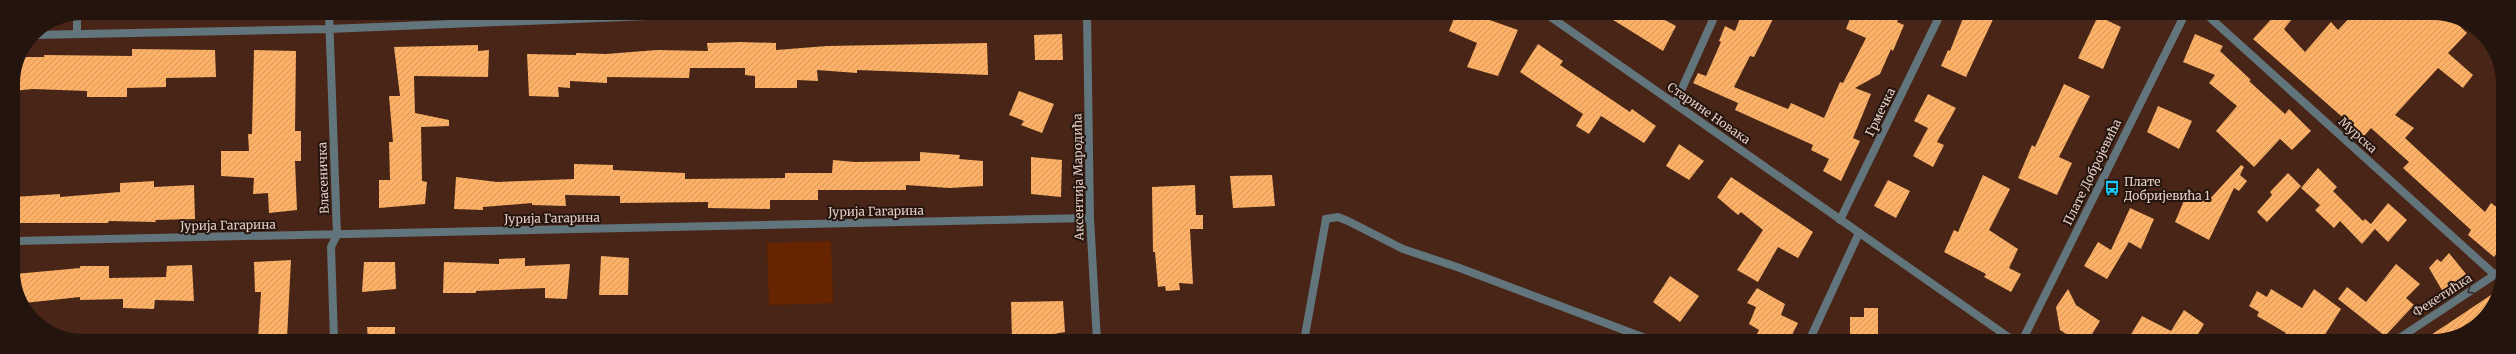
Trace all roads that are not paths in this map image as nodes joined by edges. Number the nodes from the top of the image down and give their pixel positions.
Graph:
1 (77, 20) edge
2 (329, 20) edge
3 (550, 20) edge
4 (1087, 20) edge
5 (1555, 20) edge
6 (1713, 20) edge
7 (1938, 20) edge
8 (2182, 20) edge
9 (2213, 20) edge
10 (329, 29) junction
11 (77, 34) junction
12 (43, 35) edge
13 (1675, 104) junction
14 (1090, 218) junction
15 (1840, 220) junction
16 (1859, 233) junction
17 (337, 235) junction
18 (20, 241) edge
19 (2495, 275) joint
20 (334, 334) edge
21 (1097, 334) edge
22 (1305, 334) edge
23 (1634, 334) edge
24 (1811, 334) edge
25 (2004, 334) edge
26 (2025, 334) edge
27 (2406, 334) edge

1 - 11 street
2 - 10 street, Власеничка
3 - 10 street
4 - 14 street, Аксентија Мародића
5 - 13 street, Старине Новака
6 - 13 street
7 - 15 street, Грмечка
8 - 26 street, Плате Добројевића
9 - 19 street, Мурска
10 - 11 street
10 - 17 street, Власеничка
11 - 12 street
13 - 15 street, Старине Новака
14 - 17 street, Јурија Гагарина
14 - 21 street, Аксентија Мародића
15 - 16 street, Старине Новака
16 - 24 street
16 - 25 street, Старине Новака
17 - 18 street, Јурија Гагарина
17 - 20 street, Власеничка
19 -> 27 street, Фекетићка
22 - 23 street

